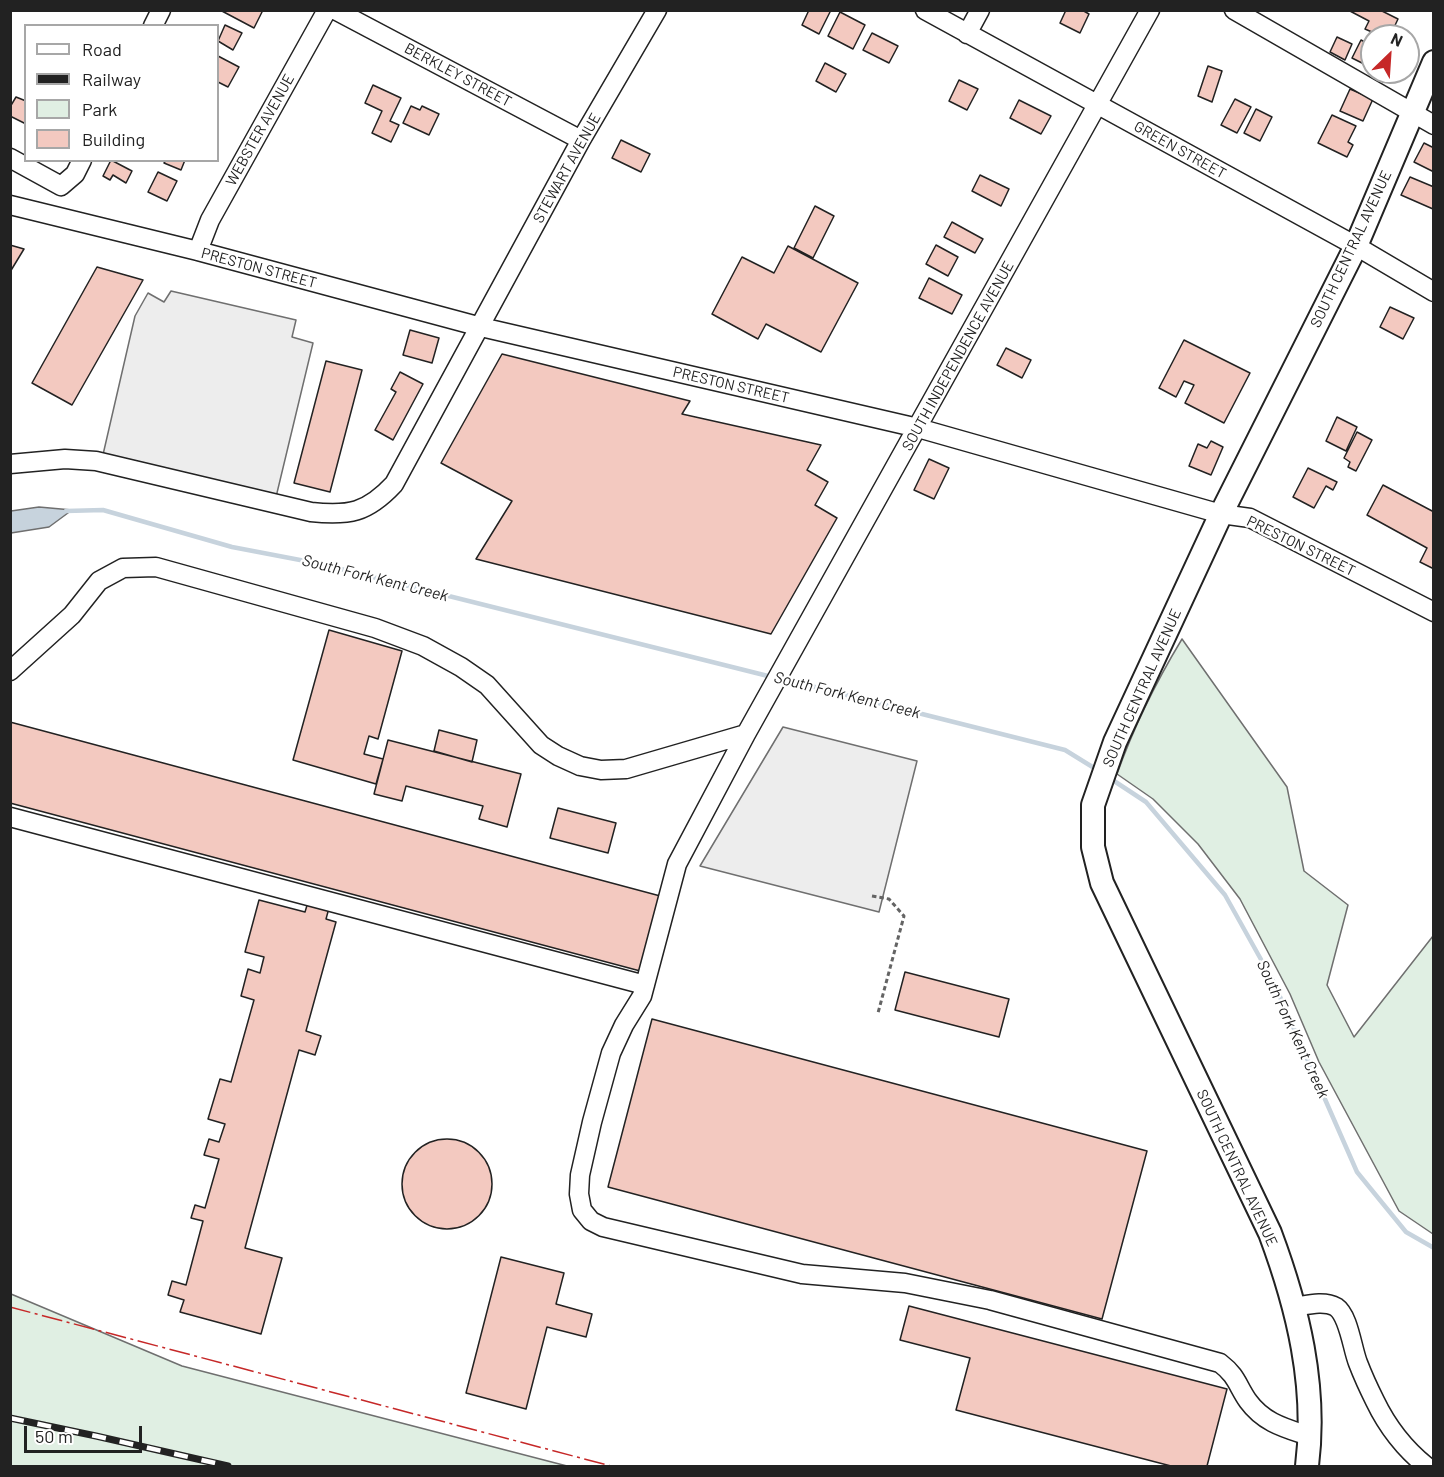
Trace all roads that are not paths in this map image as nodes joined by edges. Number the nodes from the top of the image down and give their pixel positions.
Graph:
1 (160, 10) edge
2 (327, 10) edge
3 (335, 10) edge
4 (657, 10) edge
5 (925, 10) edge
6 (980, 10) edge
7 (1150, 10) edge
8 (1234, 10) edge
9 (154, 24) edge
10 (968, 34) junction
11 (1434, 62) edge
12 (1098, 105) junction
13 (1412, 113) junction
14 (1434, 125) edge
15 (581, 140) junction
16 (10, 158) edge
17 (81, 162) edge
18 (10, 205) edge
19 (1356, 246) junction
20 (198, 251) junction
21 (1434, 292) edge
22 (481, 327) junction
23 (918, 428) junction
24 (10, 464) edge
25 (1221, 514) junction
26 (1434, 612) edge
27 (10, 671) edge
28 (746, 734) junction
29 (10, 817) edge
30 (645, 985) junction
31 (1295, 1307) junction
32 (1309, 1436) junction
33 (1307, 1467) edge
34 (1426, 1467) edge

1 - 9 street
2 - 20 street, WEBSTER AVENUE
3 - 15 street, BERKLEY STREET
4 - 15 street, STEWART AVENUE
5 - 10 street, GREEN STREET
6 - 10 street
7 - 12 street, SOUTH INDEPENDENCE AVENUE
8 - 13 street
10 - 12 street, GREEN STREET
11 - 13 main road, SOUTH CENTRAL AVENUE
12 - 19 street, GREEN STREET
12 - 23 street, SOUTH INDEPENDENCE AVENUE
13 - 14 street
13 - 19 main road, SOUTH CENTRAL AVENUE
15 - 22 street, STEWART AVENUE
16 - 17 street
18 - 20 street, PRESTON STREET
19 - 21 street, GREEN STREET
19 - 25 main road, SOUTH CENTRAL AVENUE
20 - 22 street, PRESTON STREET
22 - 23 street, PRESTON STREET
22 - 24 street, STEWART AVENUE
23 - 25 street, PRESTON STREET
23 - 28 street, SOUTH INDEPENDENCE AVENUE
25 - 26 street, PRESTON STREET
25 - 31 main road, SOUTH CENTRAL AVENUE
27 - 28 street
28 - 30 street, SOUTH INDEPENDENCE AVENUE
29 - 30 street
30 - 32 street, SOUTH INDEPENDENCE AVENUE
31 - 32 main road, SOUTH CENTRAL AVENUE
31 - 34 street
32 - 33 main road, SOUTH CENTRAL AVENUE

